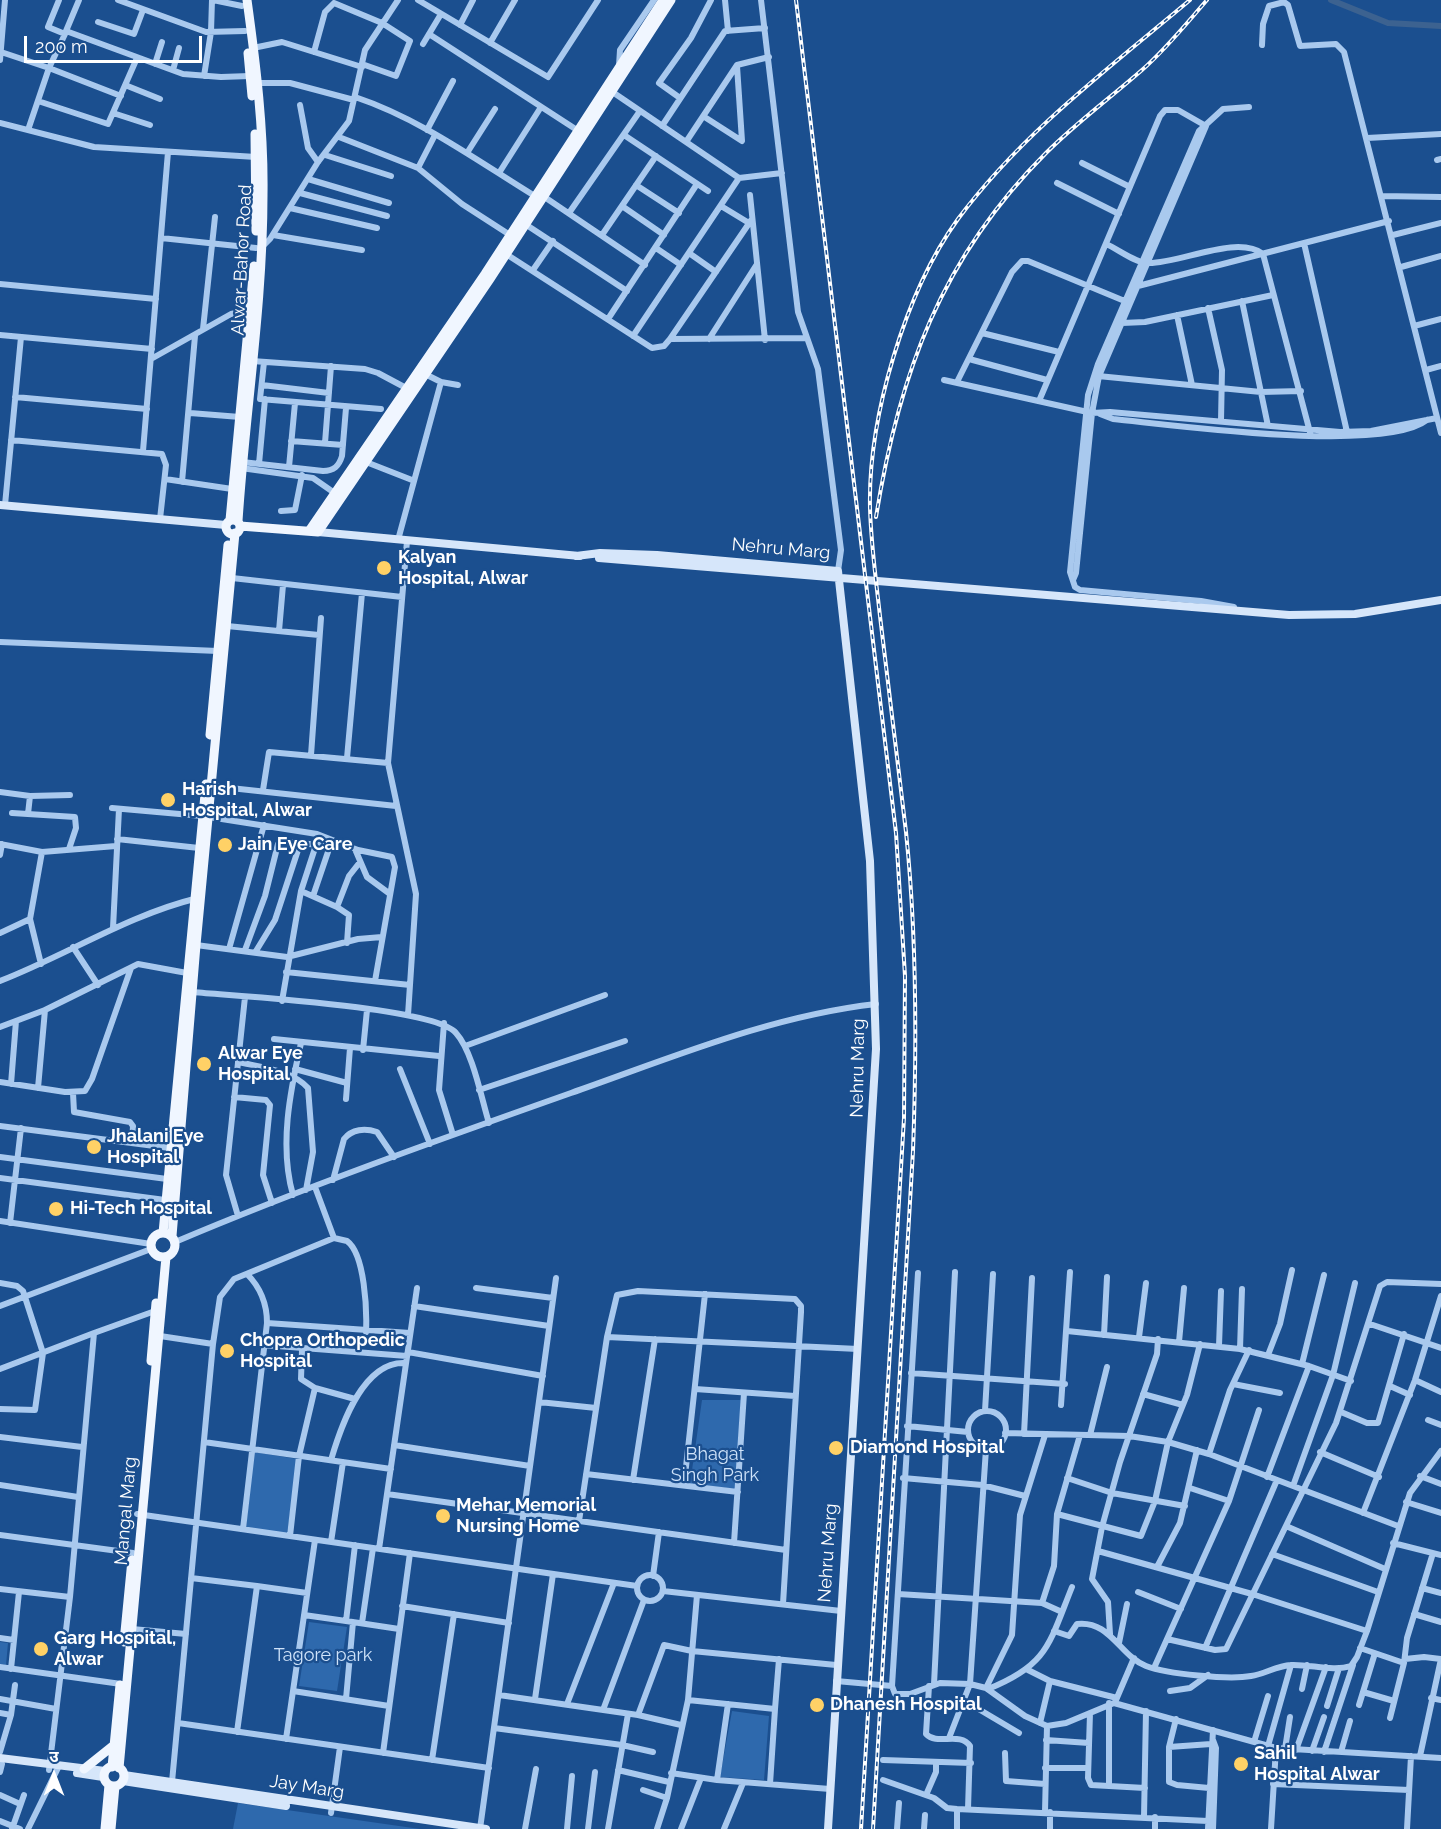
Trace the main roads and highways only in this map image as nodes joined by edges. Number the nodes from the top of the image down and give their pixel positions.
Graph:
1 (663, 0) edge
2 (671, 0) edge
3 (244, 2) edge
4 (631, 55) junction
5 (254, 79) junction
6 (539, 197) junction
7 (259, 247) junction
8 (452, 328) junction
9 (248, 361) junction
10 (410, 390) junction
11 (339, 496) junction
12 (233, 526) junction
13 (206, 817) junction
14 (197, 898) junction
15 (170, 1237) junction
16 (163, 1257) junction
17 (140, 1515) junction
18 (129, 1629) junction
19 (114, 1745) junction
20 (84, 1769) road end
21 (114, 1776) junction
22 (105, 1829) edge
23 (111, 1829) edge

1 - 4 main road
2 - 4 main road
3 - 5 main road, Alwar-Bahor Road
3 - 5 main road, Alwar-Bahor Road
4 - 6 main road
4 - 6 main road
5 - 7 main road, Alwar-Bahor Road
5 - 7 main road, Alwar-Bahor Road
6 - 8 main road
6 - 8 main road
7 - 9 main road, Alwar-Bahor Road
7 - 9 main road, Alwar-Bahor Road
8 - 10 main road
8 - 10 main road
9 - 12 main road, Alwar-Bahor Road
9 - 12 main road, Alwar-Bahor Road
10 - 11 main road
10 - 11 main road
11 - 12 main road
12 - 13 main road
12 - 13 main road
13 - 14 main road
13 - 14 main road
14 - 15 main road
14 - 15 main road
15 - 16 main road
15 - 16 main road
16 - 17 main road, Mangal Marg
16 - 17 main road, Mangal Marg
17 - 18 main road, Mangal Marg
17 - 18 main road, Mangal Marg
18 - 19 main road, Mangal Marg
18 - 21 main road, Mangal Marg
19 - 20 main road
19 - 21 main road, Mangal Marg
21 - 22 main road, Mangal Marg
21 - 23 main road, Mangal Marg

